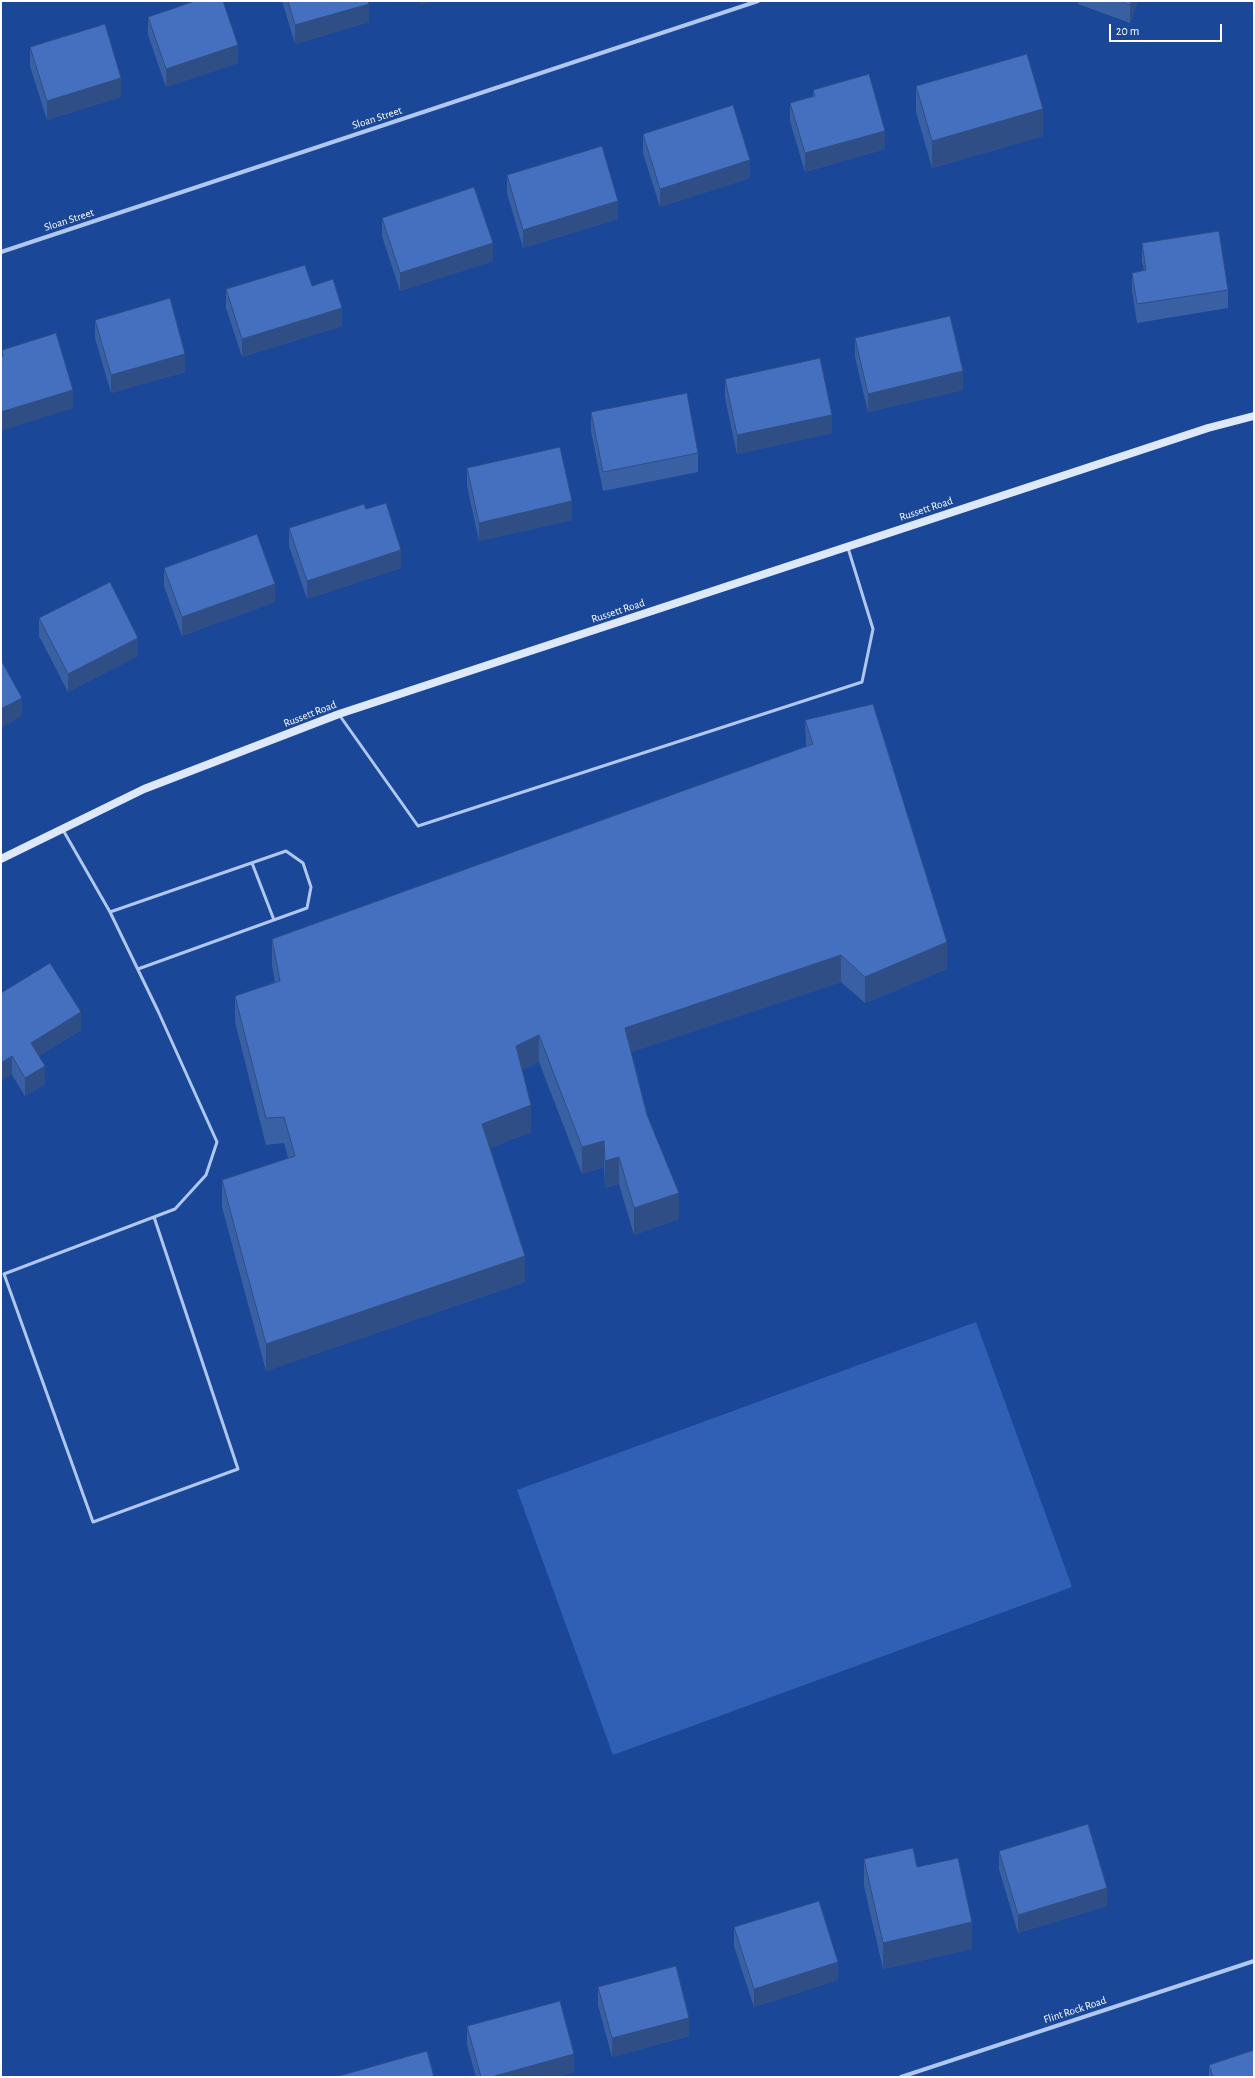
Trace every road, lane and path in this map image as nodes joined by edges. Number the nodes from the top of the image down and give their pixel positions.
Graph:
1 (758, 1) edge
2 (1, 252) edge
3 (1254, 416) edge
4 (848, 547) junction
5 (339, 714) junction
6 (62, 828) junction
7 (1, 858) edge
8 (252, 863) junction
9 (110, 912) junction
10 (274, 920) junction
11 (138, 969) junction
12 (154, 1217) junction
13 (1254, 1961) edge
14 (902, 2077) edge

1 - 2 street, Sloan Street
3 - 4 street, Russett Road
4 - 5 street, Russett Road
4 - 5 lane
5 - 6 street, Russett Road
6 - 7 street, Russett Road
6 - 9 lane
8 - 9 lane
8 - 10 lane
8 - 10 lane
9 - 11 lane
10 - 11 lane
11 - 12 lane
12 - 12 lane
13 - 14 street, Flint Rock Road

